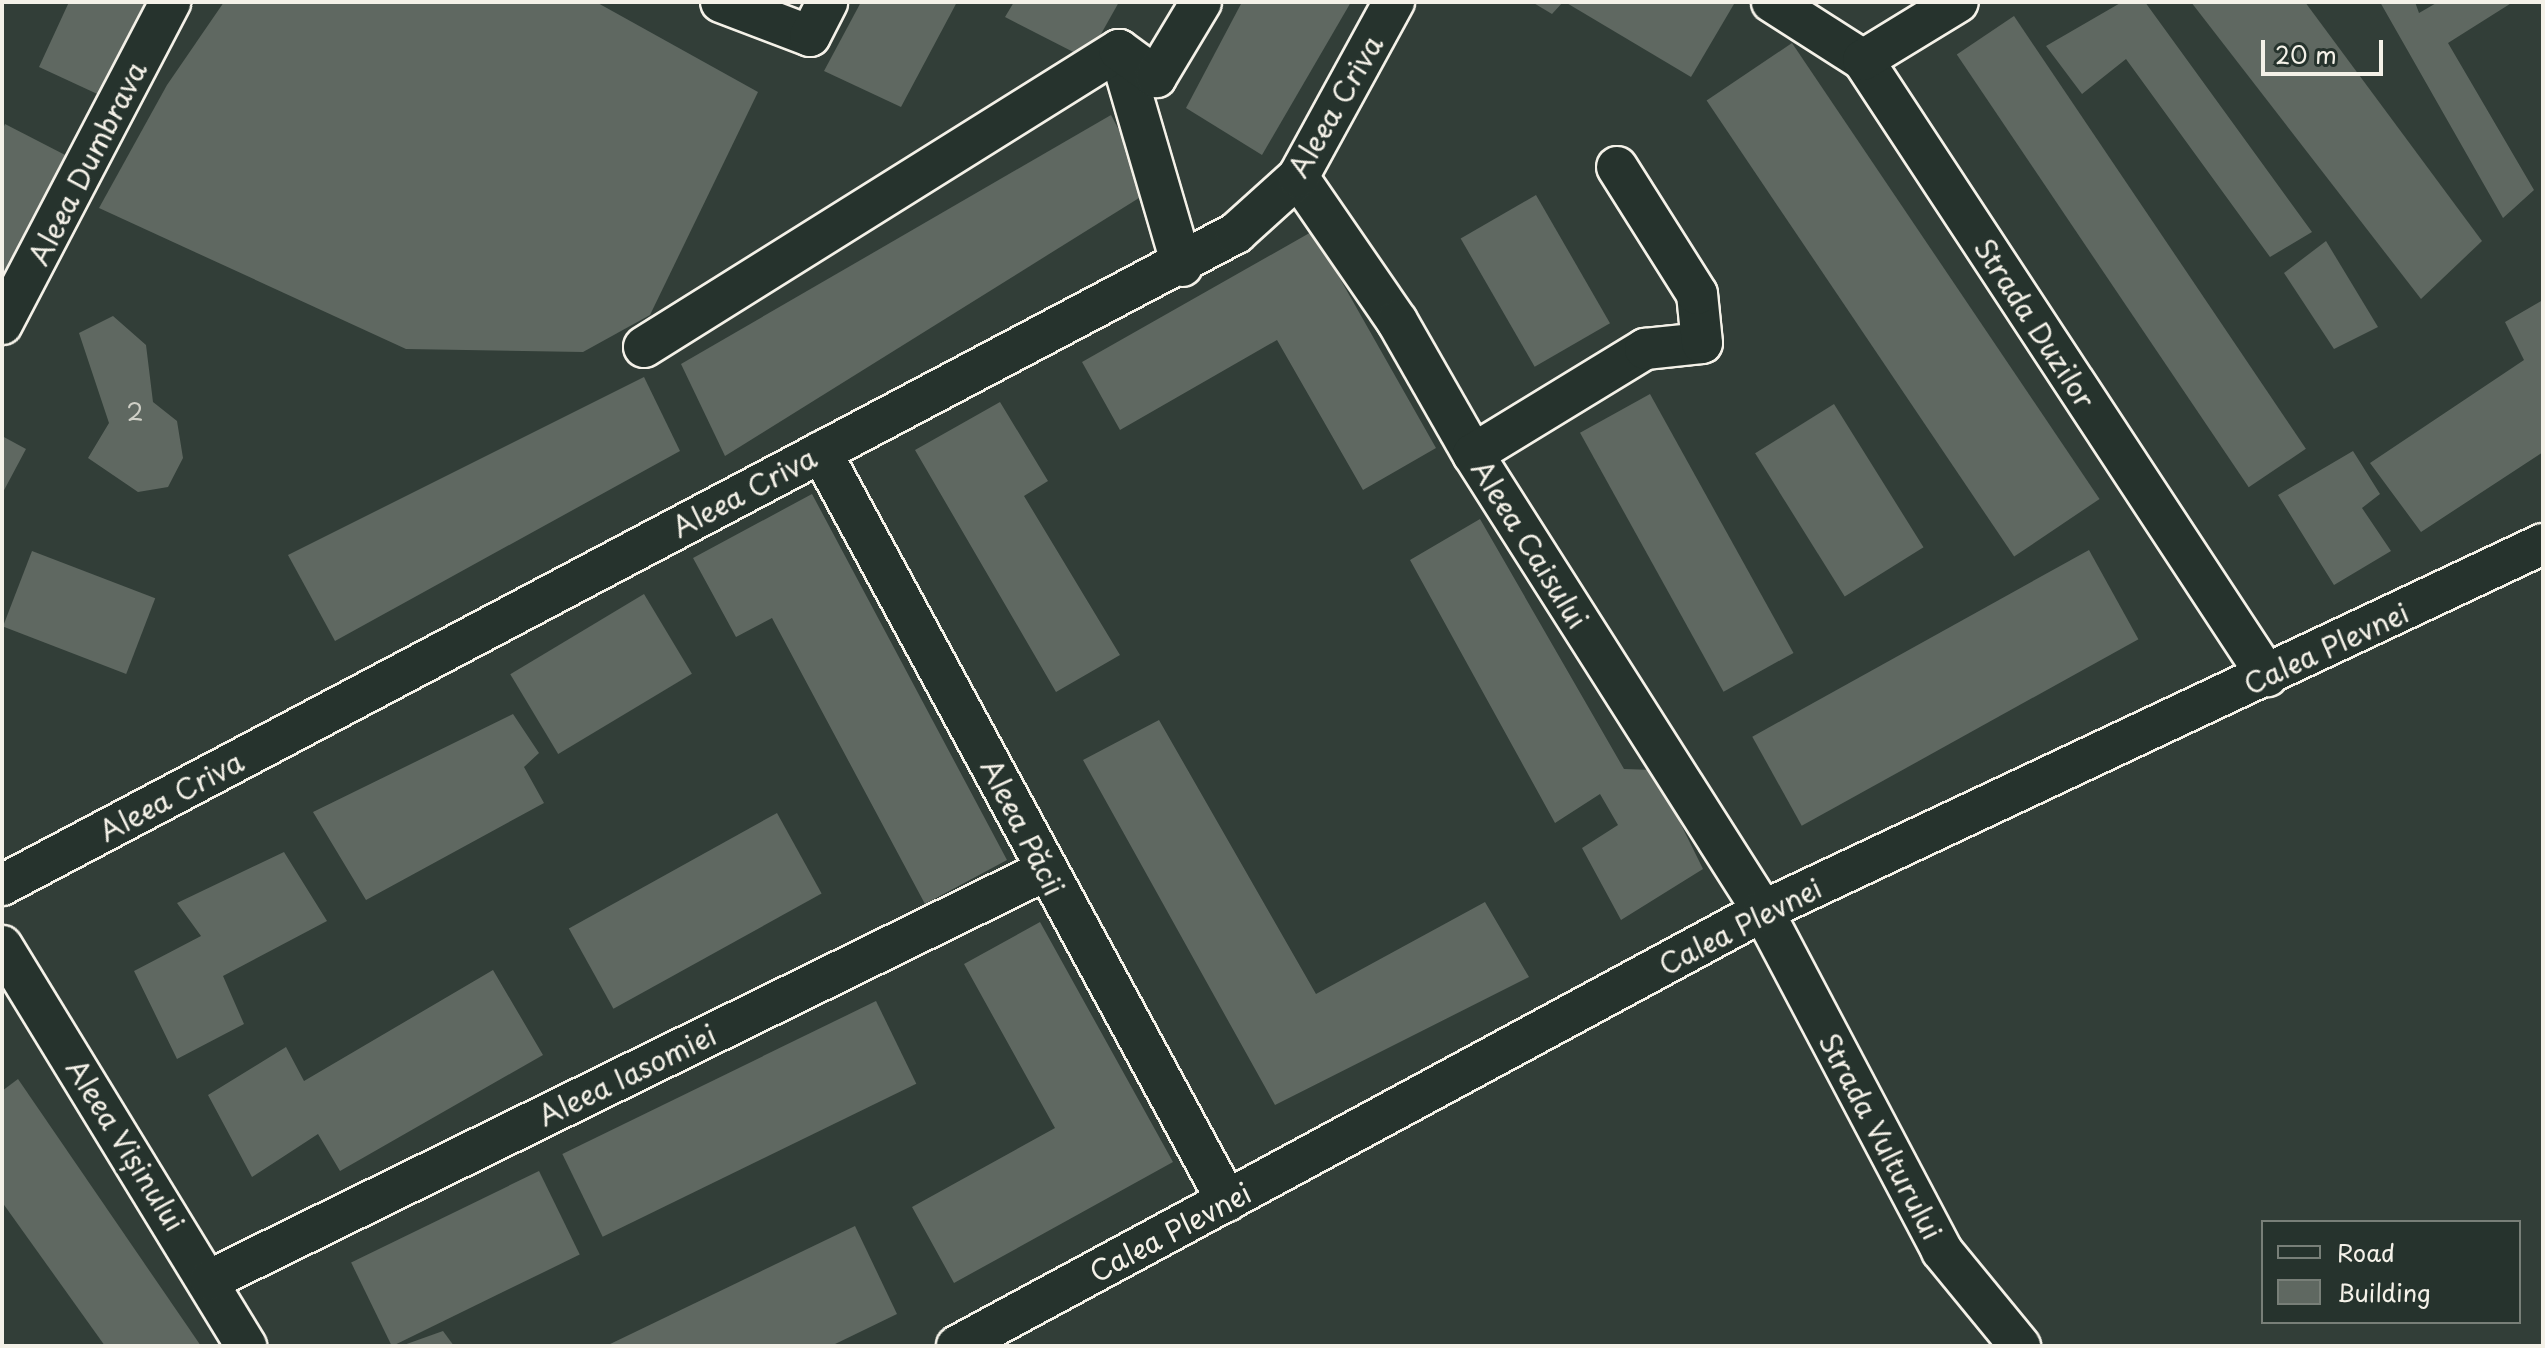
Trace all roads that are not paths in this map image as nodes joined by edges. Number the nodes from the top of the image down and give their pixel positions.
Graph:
1 (170, 2) edge
2 (721, 2) edge
3 (827, 2) edge
4 (1201, 2) edge
5 (1394, 2) edge
6 (1772, 2) edge
7 (1958, 2) edge
8 (1119, 50) junction
9 (1863, 60) junction
10 (1617, 167) dead end
11 (1298, 177) junction
12 (1182, 266) junction
13 (2, 324) edge
14 (644, 347) dead end
15 (821, 452) junction
16 (1473, 454) junction
17 (2543, 544) edge
18 (2267, 676) junction
19 (1044, 871) junction
20 (2, 885) edge
21 (1763, 911) junction
22 (2, 946) edge
23 (1227, 1201) junction
24 (210, 1280) junction
25 (246, 1346) edge
26 (957, 1346) edge
27 (2020, 1346) edge

1 - 13 street, Aleea Dumbrava
2 - 3 street
4 - 8 street
5 - 11 street, Aleea Criva
6 - 9 street, Strada Duzilor
7 - 9 street
8 - 12 street
8 - 14 street
9 - 18 street, Strada Duzilor
10 - 16 street
11 - 12 street, Aleea Criva
11 - 16 street, Aleea Caisului
12 - 15 street, Aleea Criva
15 - 19 street, Aleea Păcii
15 - 20 street, Aleea Criva
16 - 21 street, Aleea Caisului
17 - 18 street, Calea Plevnei
18 - 21 street, Calea Plevnei
19 - 23 street, Aleea Păcii
19 - 24 street, Aleea Iasomiei
21 - 23 street, Calea Plevnei
21 - 27 street, Strada Vulturului
22 - 24 street, Aleea Vișinului
23 - 26 street, Calea Plevnei
24 - 25 street, Aleea Vișinului

